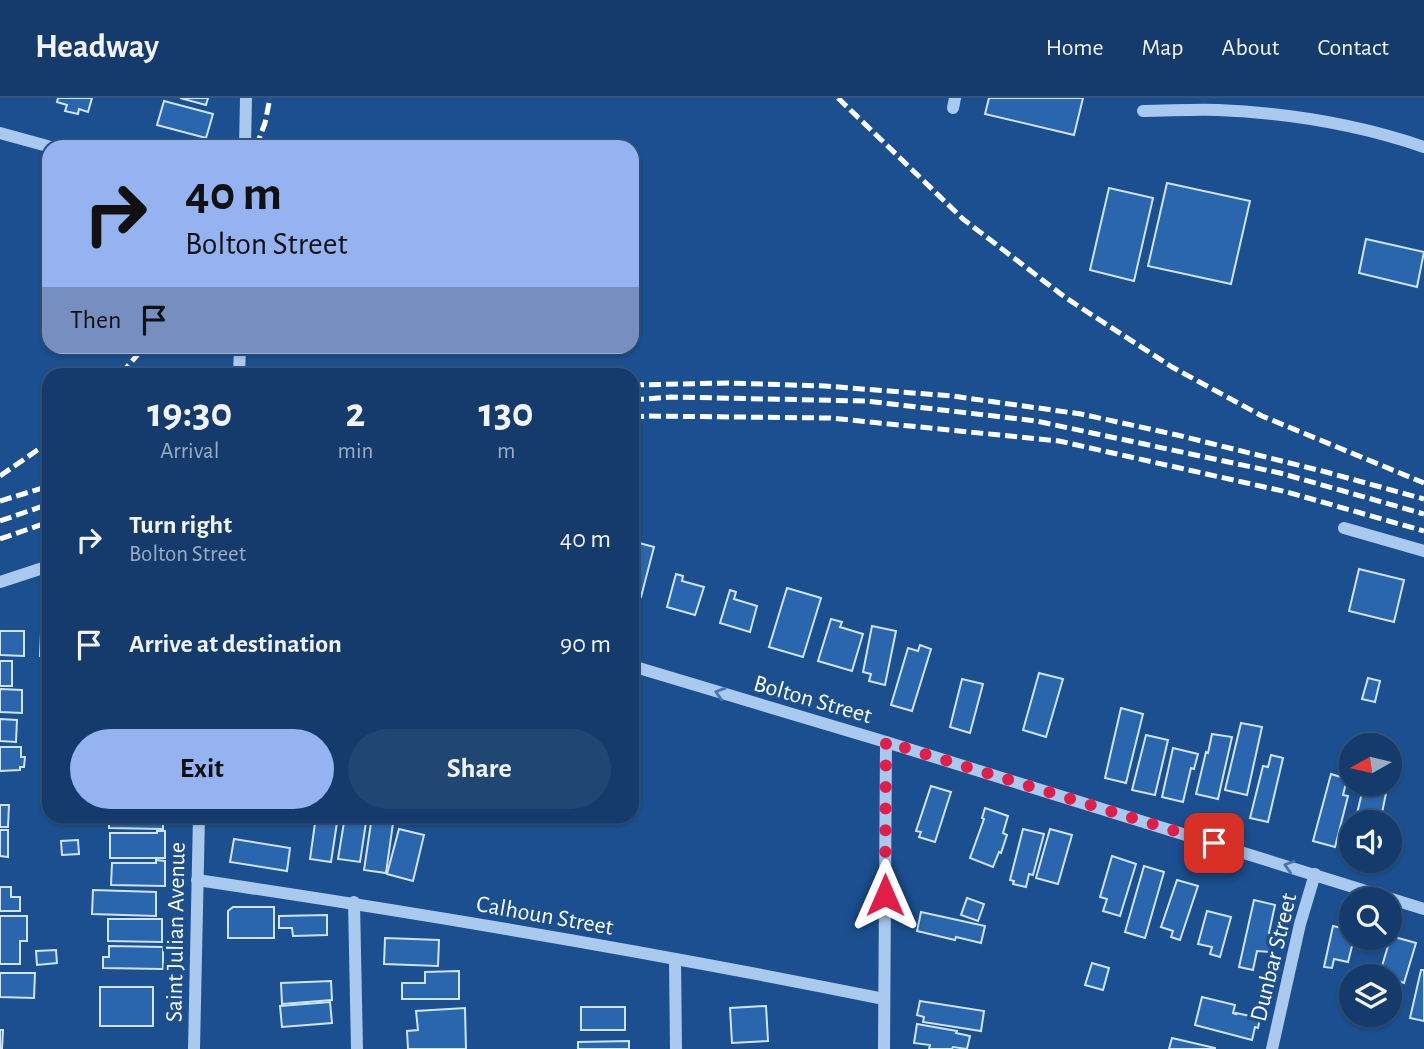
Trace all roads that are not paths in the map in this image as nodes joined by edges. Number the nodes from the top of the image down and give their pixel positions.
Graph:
1 (246, 98) edge
2 (1143, 111) dead end
3 (0, 133) edge
4 (245, 140) edge
5 (42, 145) edge
6 (1424, 147) edge
7 (1344, 528) dead end
8 (1424, 551) edge
9 (42, 568) edge
10 (0, 582) edge
11 (639, 668) edge
12 (886, 742) junction
13 (199, 823) edge
14 (1315, 874) junction
15 (197, 880) junction
16 (354, 902) junction
17 (1424, 909) edge
18 (675, 958) junction
19 (884, 999) junction
20 (194, 1049) edge
21 (357, 1049) edge
22 (676, 1049) edge
23 (884, 1049) edge
24 (1272, 1049) edge

1 - 4 street
2 - 6 street
3 - 5 street
7 - 8 street
9 - 10 street
12 -> 11 street, Bolton Street
14 -> 12 street, Bolton Street
12 - 19 street
13 - 15 street, Saint Julian Avenue
14 - 17 street, Bolton Street
14 - 24 street, Dunbar Street
15 - 16 street, Calhoun Street
15 - 20 street, Saint Julian Avenue
16 - 18 street, Calhoun Street
16 - 21 street
18 - 19 street, Calhoun Street
18 - 22 street
19 - 23 street

